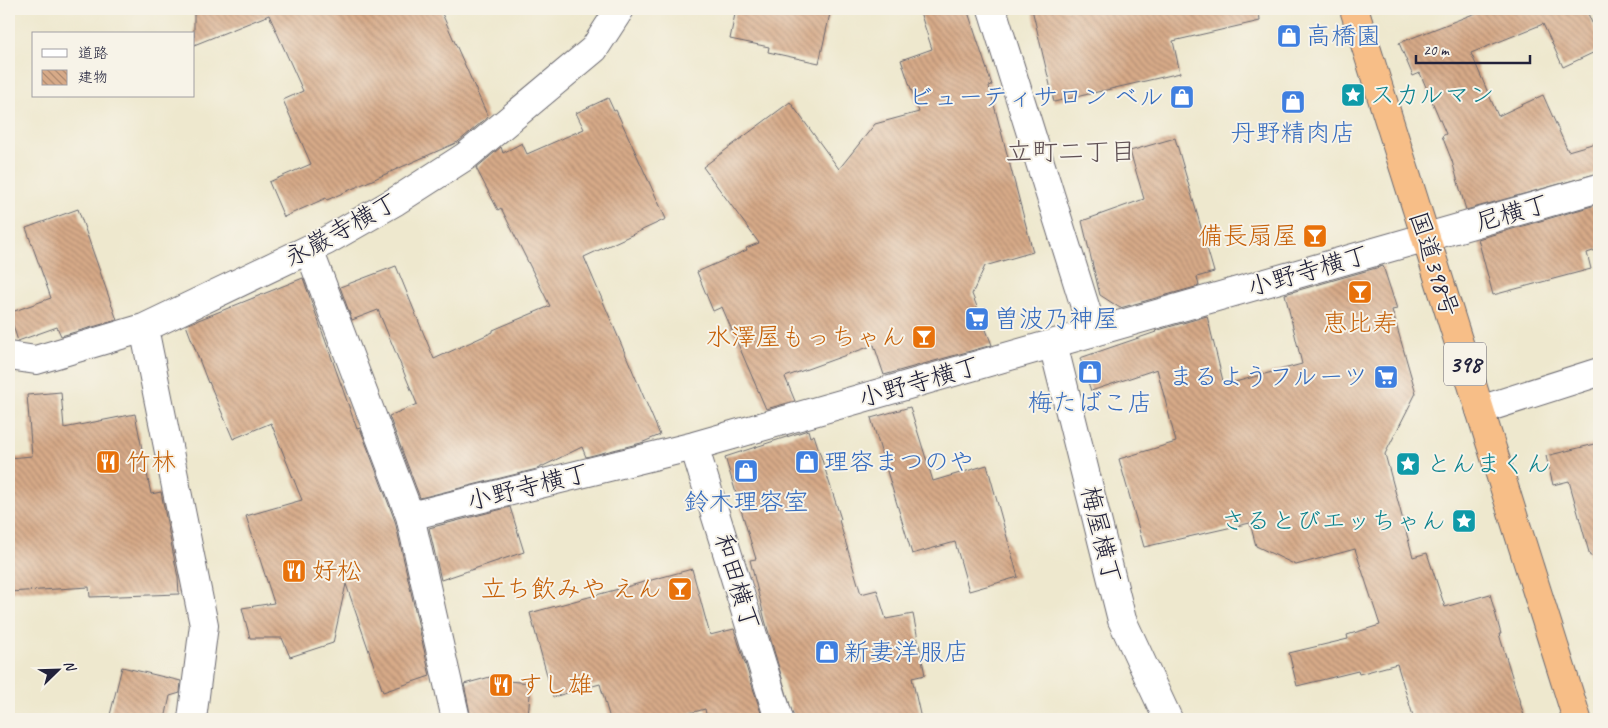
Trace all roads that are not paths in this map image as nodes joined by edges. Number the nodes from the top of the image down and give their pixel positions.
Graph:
1 (620, 9) edge
2 (992, 9) edge
3 (1354, 9) edge
4 (1599, 188) edge
5 (1425, 238) junction
6 (309, 250) junction
7 (144, 328) junction
8 (1093, 332) junction
9 (1053, 344) junction
10 (9, 356) edge
11 (1599, 372) edge
12 (1480, 410) junction
13 (694, 446) junction
14 (410, 516) junction
15 (192, 719) edge
16 (456, 719) edge
17 (779, 719) edge
18 (1168, 719) edge
19 (1577, 719) edge

1 - 6 street, 永巌寺横丁
2 - 8 street
3 - 5 highway, 国道398号 / 398
4 - 5 street, 尼横丁
5 - 8 street, 小野寺横丁
5 - 12 highway, 国道398号 / 398
6 - 7 street, 永巌寺横丁
6 - 14 street
7 - 10 street, 永巌寺横丁
7 - 15 street
8 - 9 street, 小野寺横丁
9 - 13 street, 小野寺横丁
9 - 18 street, 梅屋横丁
11 - 12 street
12 - 19 highway, 国道398号 / 398
13 - 14 street, 小野寺横丁
13 - 17 street, 和田横丁
14 - 16 street

